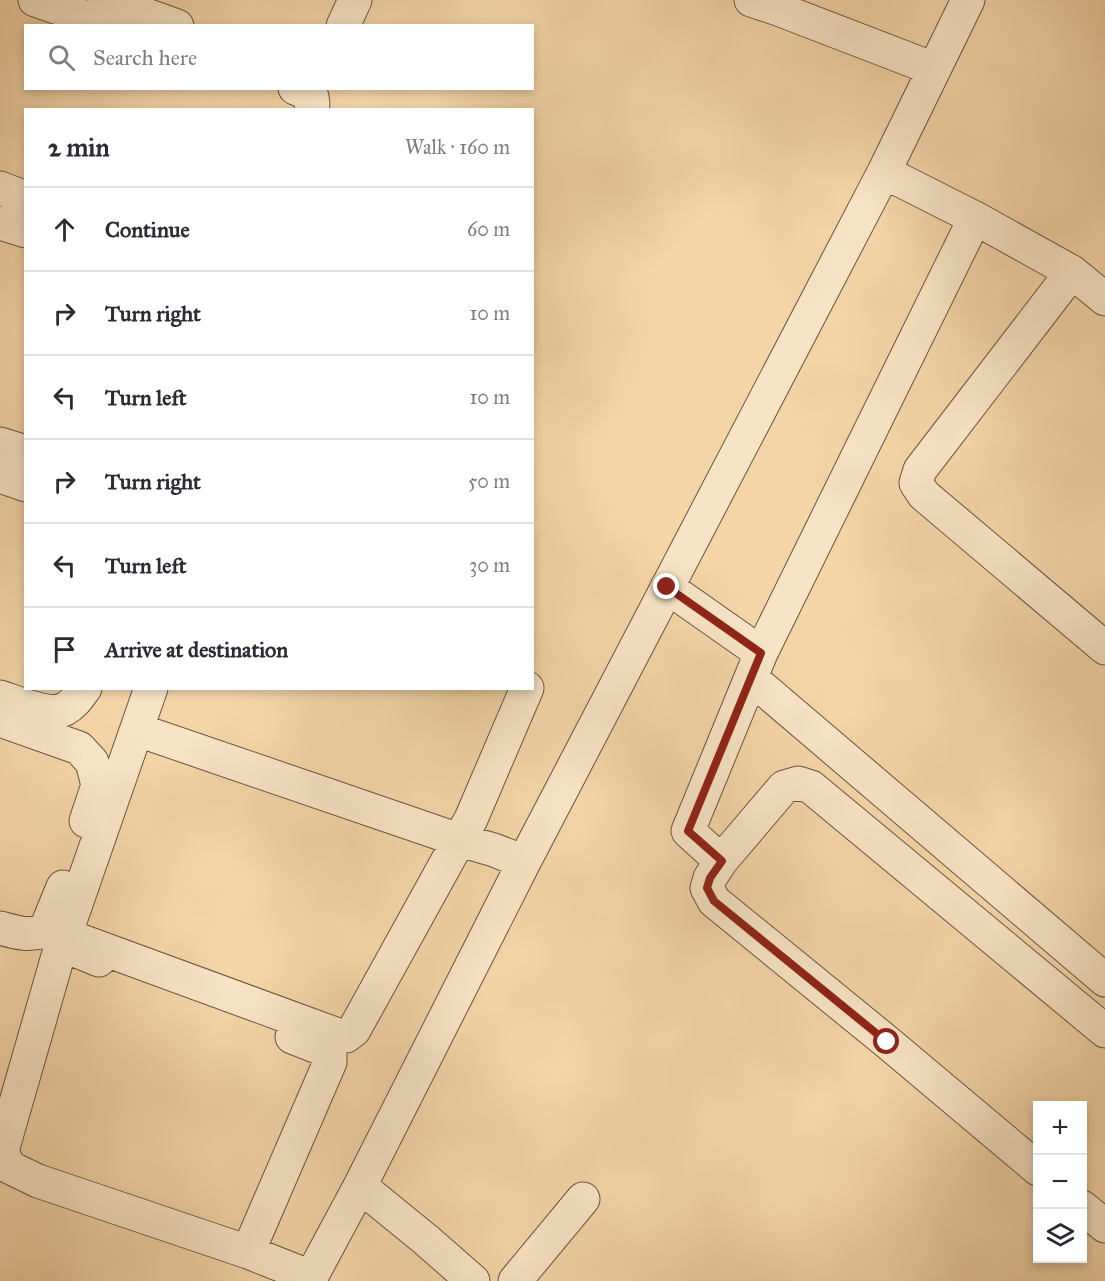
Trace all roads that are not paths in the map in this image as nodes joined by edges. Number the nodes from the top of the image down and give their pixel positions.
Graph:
1 (35, 0) edge
2 (104, 0) edge
3 (355, 0) edge
4 (968, 0) edge
5 (770, 3) edge
6 (159, 14) edge
7 (104, 24) edge
8 (344, 24) edge
9 (933, 69) junction
10 (300, 90) edge
11 (312, 108) edge
12 (884, 172) junction
13 (0, 188) edge
14 (24, 197) edge
15 (975, 218) junction
16 (0, 223) edge
17 (24, 230) edge
18 (1072, 272) junction
19 (1105, 298) edge
20 (0, 444) edge
21 (24, 451) edge
22 (0, 476) edge
23 (24, 484) edge
24 (667, 587) junction
25 (1105, 648) edge
26 (756, 665) junction
27 (84, 690) edge
28 (150, 690) edge
29 (526, 690) edge
30 (0, 697) edge
31 (0, 720) edge
32 (138, 729) junction
33 (459, 840) junction
34 (722, 861) junction
35 (524, 862) junction
36 (1037, 923) junction
37 (0, 928) edge
38 (1010, 951) junction
39 (1105, 980) edge
40 (1105, 1030) edge
41 (1033, 1165) edge
42 (360, 1186) junction
43 (582, 1199) dead end
44 (1085, 1209) edge
45 (1105, 1226) edge
46 (248, 1252) junction
47 (310, 1279) edge
48 (473, 1281) edge
49 (515, 1281) edge

1 - 7 street
2 - 6 street
3 - 8 street
4 - 9 street
5 - 9 street
9 - 12 street
10 - 11 street
12 - 15 street
12 - 24 street
13 - 14 street
15 - 18 street
15 - 26 street
16 - 17 street
18 - 19 street
18 - 25 street
20 - 21 street
22 - 23 street
24 - 26 street
24 - 35 street
26 - 34 street
26 - 36 street
27 - 30 street
28 - 32 street
29 - 33 street
31 - 37 street
32 - 33 street
32 - 33 street
33 - 35 street
34 - 38 street
34 - 41 street
35 - 42 street
36 - 38 street
36 - 39 street
38 - 40 street
42 - 47 street
42 - 48 street
43 - 49 street
44 - 45 street
46 - 46 street
46 - 47 street

